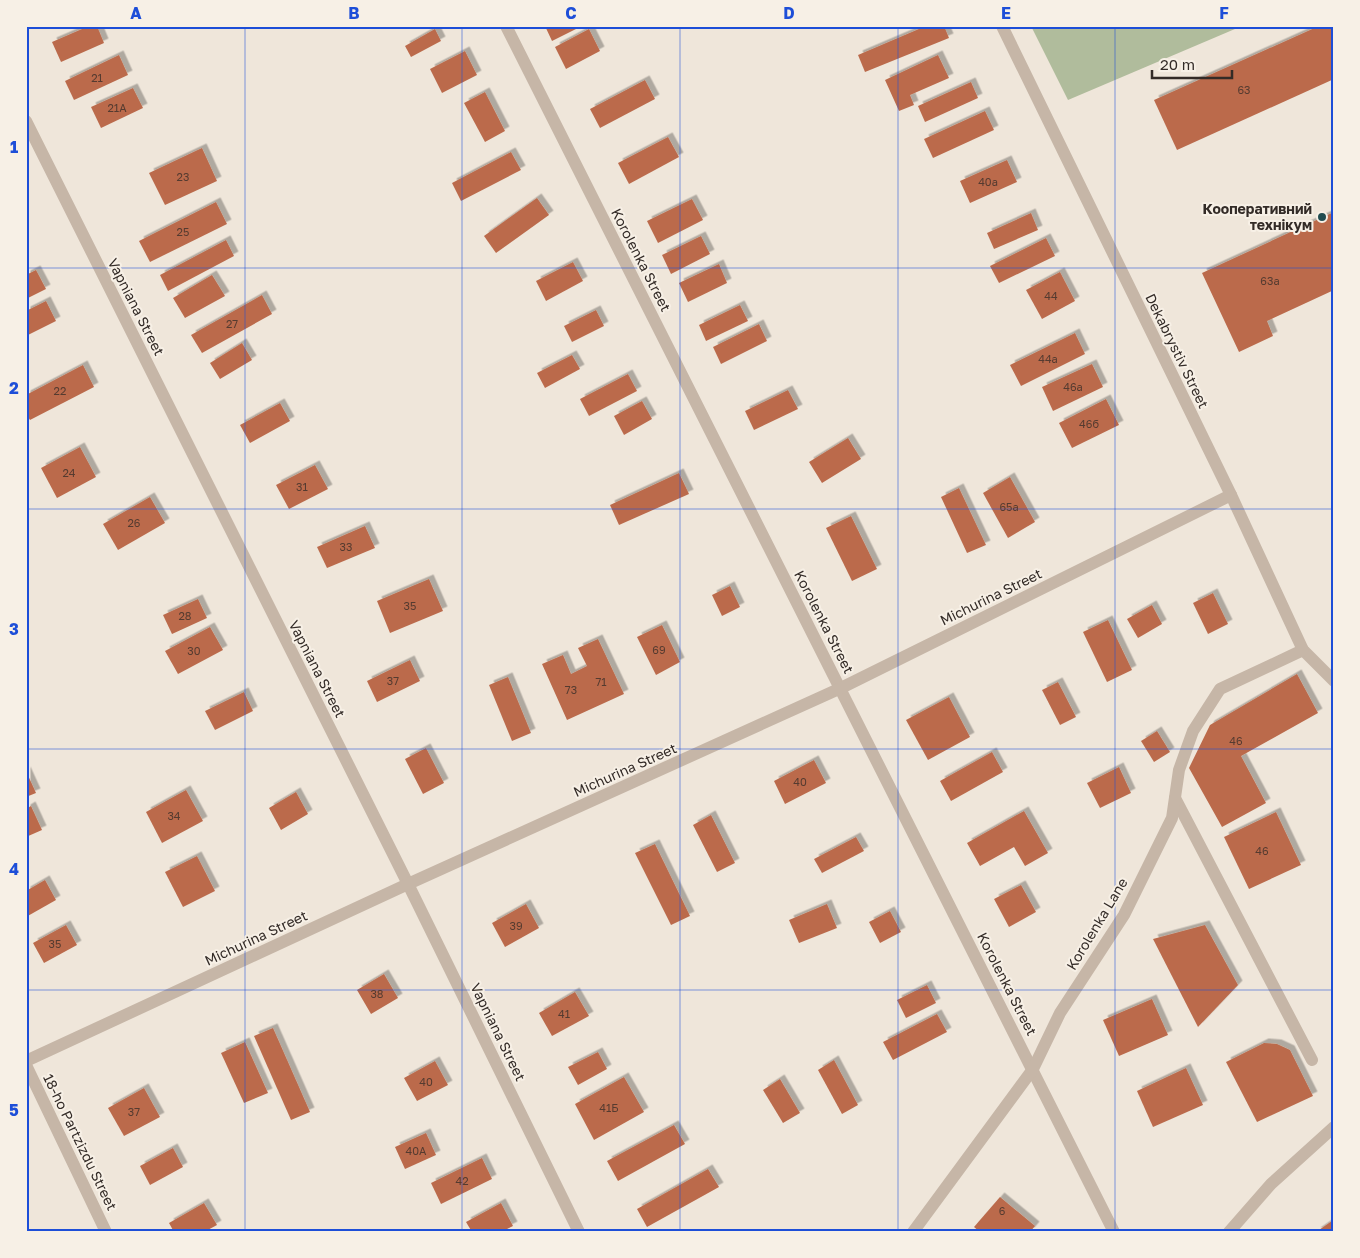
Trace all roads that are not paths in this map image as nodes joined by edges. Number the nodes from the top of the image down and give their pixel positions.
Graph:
1 (506, 26) edge
2 (1002, 26) edge
3 (26, 121) edge
4 (1231, 495) junction
5 (1304, 650) junction
6 (1334, 682) edge
7 (841, 688) junction
8 (1175, 798) junction
9 (408, 884) junction
10 (1312, 1060) dead end
11 (26, 1063) edge
12 (1033, 1069) junction
13 (1334, 1126) edge
14 (106, 1232) edge
15 (579, 1232) edge
16 (913, 1232) edge
17 (1114, 1232) edge
18 (1230, 1232) edge

1 - 7 street, Korolenka Street
2 - 4 street, Dekabrystiv Street
3 - 9 street, Vapniana Street
4 - 5 street, Dekabrystiv Street
4 - 7 street, Michurina Street
5 - 6 street, Dekabrystiv Street
5 - 8 street, Korolenka Lane
7 - 9 street, Michurina Street
7 - 12 street, Korolenka Street
8 - 10 street
8 - 12 street, Korolenka Lane
9 - 11 street, Michurina Street
9 - 15 street, Vapniana Street
11 - 14 street, 18-ho Partzizdu Street
12 - 16 street, Korolenka Lane
12 - 17 street, Korolenka Street
13 - 18 street

